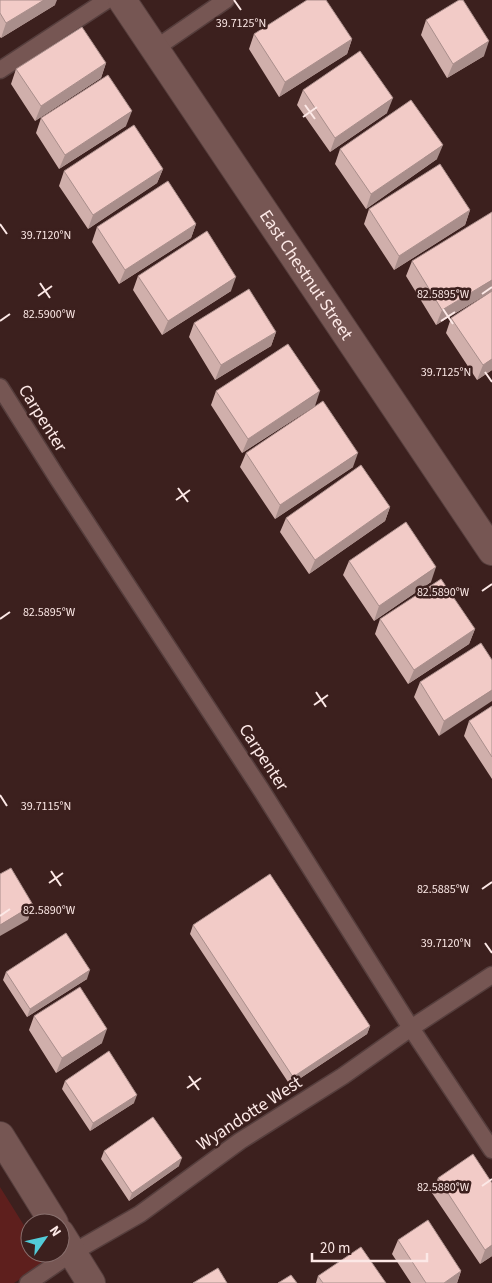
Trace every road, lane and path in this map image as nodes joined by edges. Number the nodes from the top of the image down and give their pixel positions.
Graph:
1 (107, 0) edge
2 (122, 0) edge
3 (226, 0) edge
4 (156, 48) junction
5 (0, 70) edge
6 (0, 387) edge
7 (492, 551) edge
8 (492, 975) edge
9 (411, 1028) junction
10 (0, 1136) edge
11 (492, 1150) edge
12 (48, 1213) edge
13 (70, 1241) edge
14 (70, 1249) edge
15 (47, 1263) edge
16 (28, 1283) edge
17 (91, 1283) edge

1 - 5 lane
2 - 4 street, East Chestnut Street
3 - 4 lane
4 - 7 street, East Chestnut Street
6 - 9 lane, Carpenter
8 - 9 lane, Wyandotte West
9 - 11 lane, Carpenter
9 - 13 lane, Wyandotte West
10 - 12 street
14 - 17 street
15 - 16 lane, Wyandotte West

